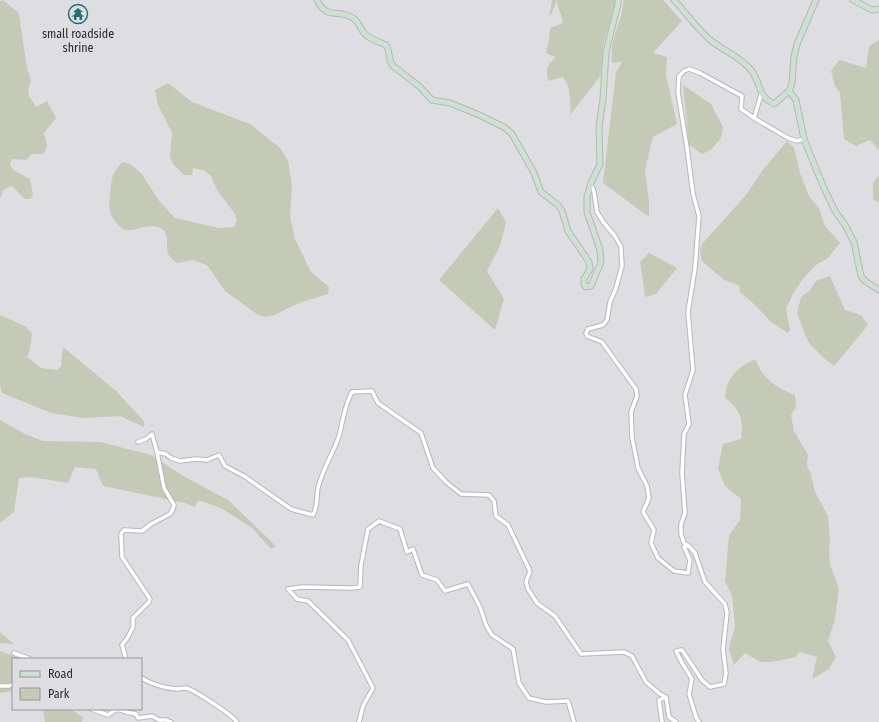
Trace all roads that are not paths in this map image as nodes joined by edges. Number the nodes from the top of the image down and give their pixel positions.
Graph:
1 (317, 0) edge
2 (619, 0) edge
3 (674, 0) edge
4 (816, 0) edge
5 (853, 0) edge
6 (879, 9) edge
7 (789, 91) junction
8 (761, 95) junction
9 (754, 118) junction
10 (804, 139) junction
11 (591, 183) junction
12 (879, 290) edge
13 (138, 442) dead end
14 (157, 452) junction
15 (689, 546) junction
16 (14, 653) dead end
17 (27, 658) edge
18 (126, 658) edge
19 (142, 679) edge
20 (12, 685) edge
21 (0, 686) edge
22 (666, 697) junction
23 (94, 710) edge
24 (115, 710) edge
25 (123, 710) edge
26 (171, 722) edge
27 (237, 722) edge
28 (359, 722) edge
29 (574, 722) edge
30 (662, 722) edge
31 (676, 722) edge
32 (699, 722) edge

1 - 11 main road
2 - 11 main road
3 - 8 main road
4 - 7 main road
5 - 6 main road
7 - 8 main road
7 - 10 main road
8 - 9 street
9 - 10 street
9 - 15 street
10 - 12 main road
11 - 15 street
13 - 14 street
14 - 18 street
14 - 22 street
15 - 32 street
16 - 17 street
19 - 27 street
20 - 21 street
22 - 30 street
22 - 31 street
23 - 24 street
25 - 26 street
28 - 29 street

